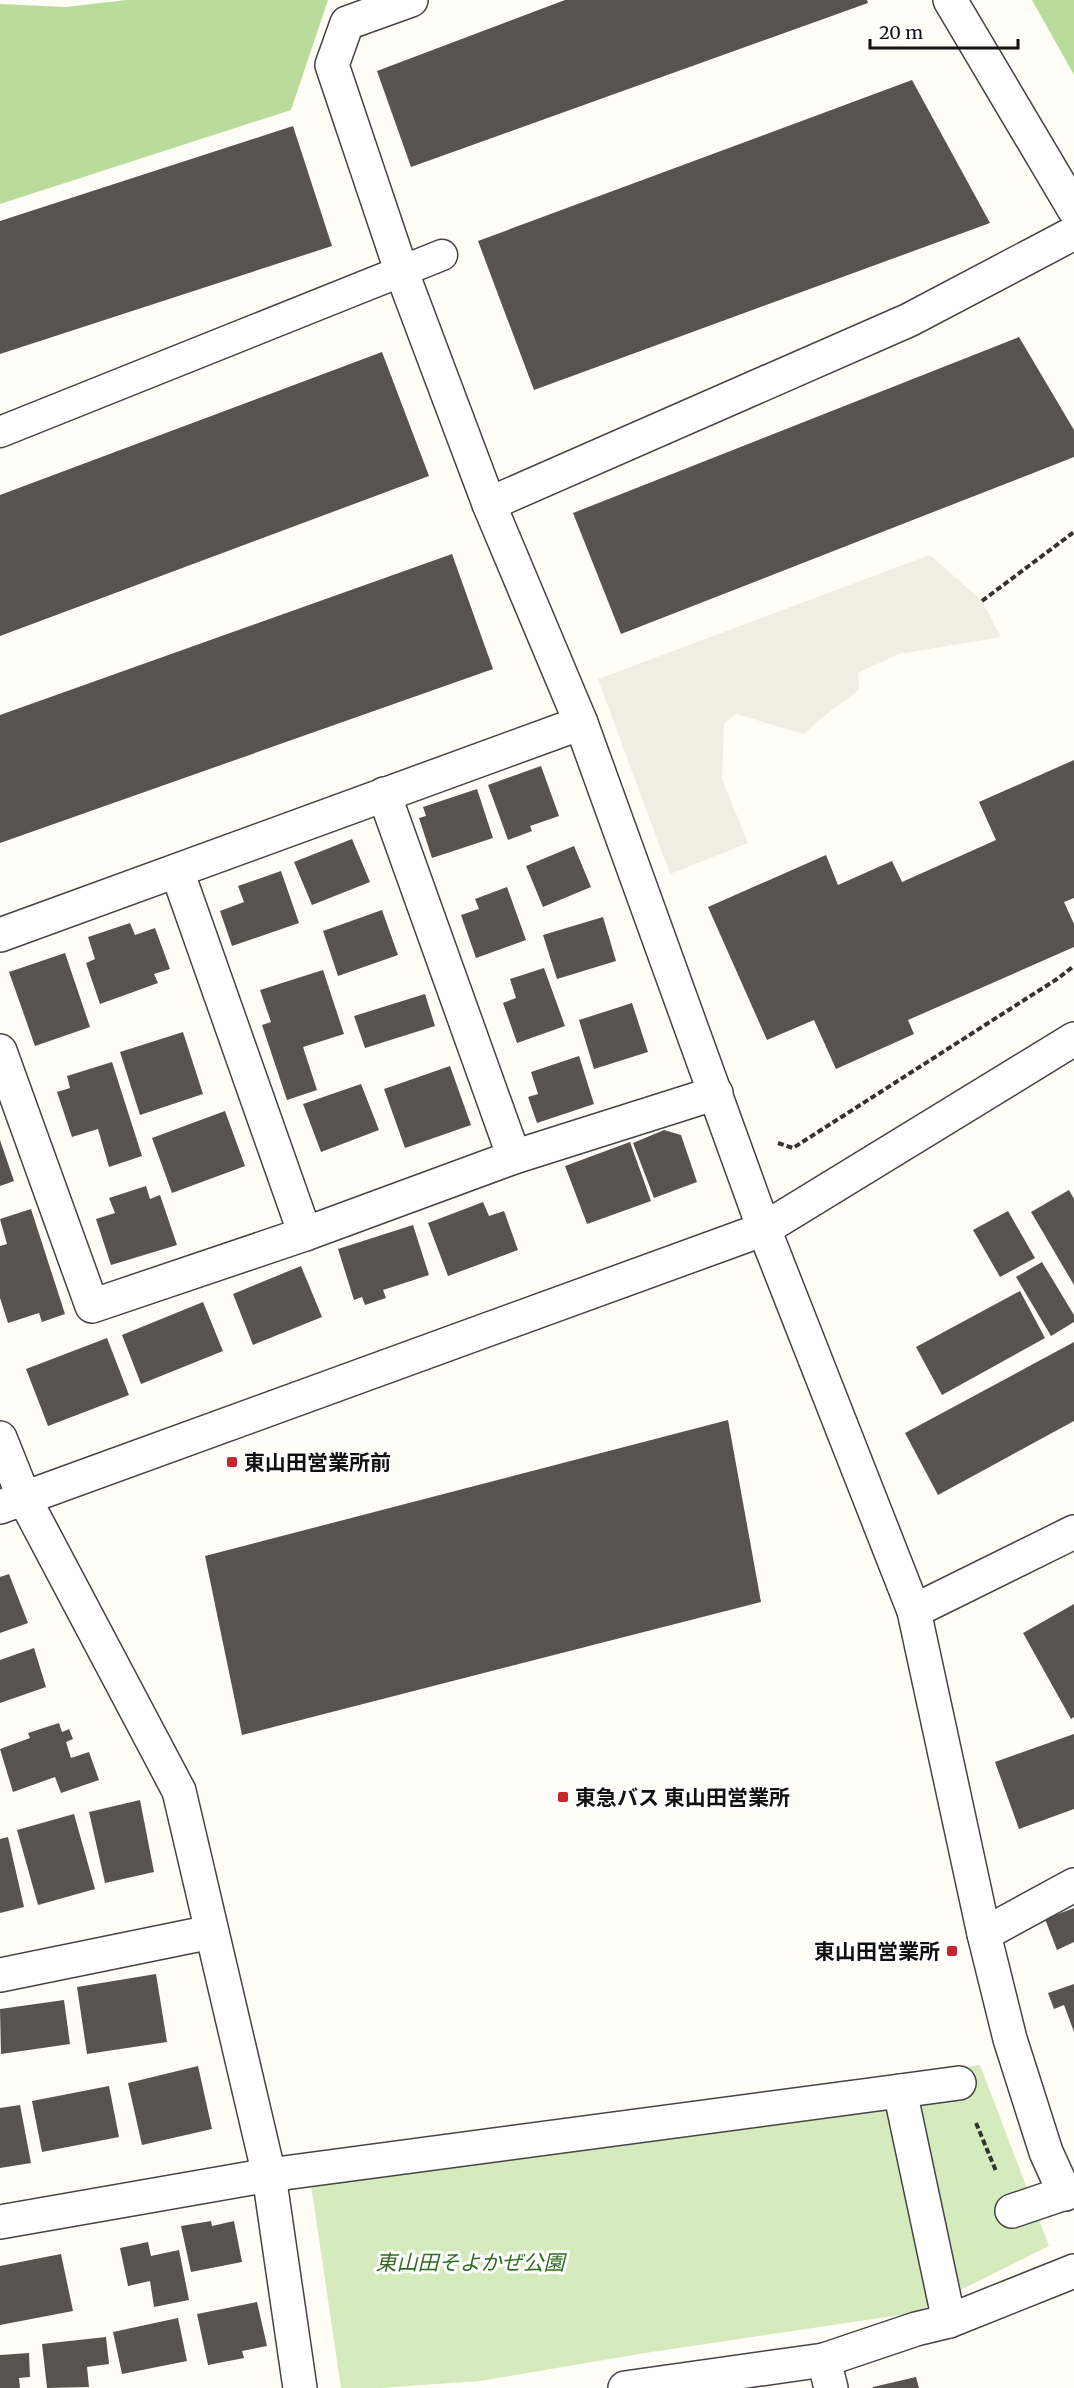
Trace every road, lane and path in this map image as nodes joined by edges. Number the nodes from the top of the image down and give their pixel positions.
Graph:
1 (411, 0) edge
2 (950, 0) edge
3 (1074, 209) edge
4 (1074, 233) edge
5 (442, 255) dead end
6 (401, 270) junction
7 (0, 432) edge
8 (489, 504) junction
9 (1074, 532) edge
10 (982, 601) dead end
11 (581, 723) junction
12 (384, 794) junction
13 (177, 871) junction
14 (0, 935) edge
15 (1074, 966) edge
16 (1074, 1039) edge
17 (0, 1051) edge
18 (716, 1094) junction
19 (768, 1140) dead end
20 (514, 1157) junction
21 (764, 1229) junction
22 (305, 1234) junction
23 (0, 1438) edge
24 (12, 1503) edge
25 (1074, 1532) edge
26 (914, 1611) junction
27 (1074, 1885) edge
28 (212, 1932) junction
29 (984, 1934) junction
30 (0, 1975) edge
31 (959, 2084) joint
32 (900, 2091) junction
33 (269, 2175) junction
34 (1069, 2192) edge
35 (1012, 2211) joint
36 (0, 2222) edge
37 (1074, 2271) edge
38 (949, 2321) junction
39 (828, 2374) edge
40 (300, 2388) edge
41 (625, 2388) edge

1 - 6 street
2 - 3 street
4 - 8 street
5 - 6 street
6 - 7 street
6 - 8 street
8 - 11 street
9 - 10 path
11 - 12 street
11 - 18 street
12 - 13 street
12 - 20 street
13 - 14 street
13 - 22 street
15 - 19 path
16 - 21 street
17 - 22 street
18 - 20 street
18 - 21 street
20 - 22 street
21 - 24 street
21 - 26 street
23 - 24 street
24 - 28 street
25 - 26 street
26 - 29 street
27 - 29 street
28 - 30 street
28 - 33 street
29 - 34 street
31 - 32 street
31 - 35 path
32 - 33 street
32 - 38 street
33 - 36 street
33 - 40 street
34 - 35 street
37 - 38 street
38 - 39 street
39 - 41 street

